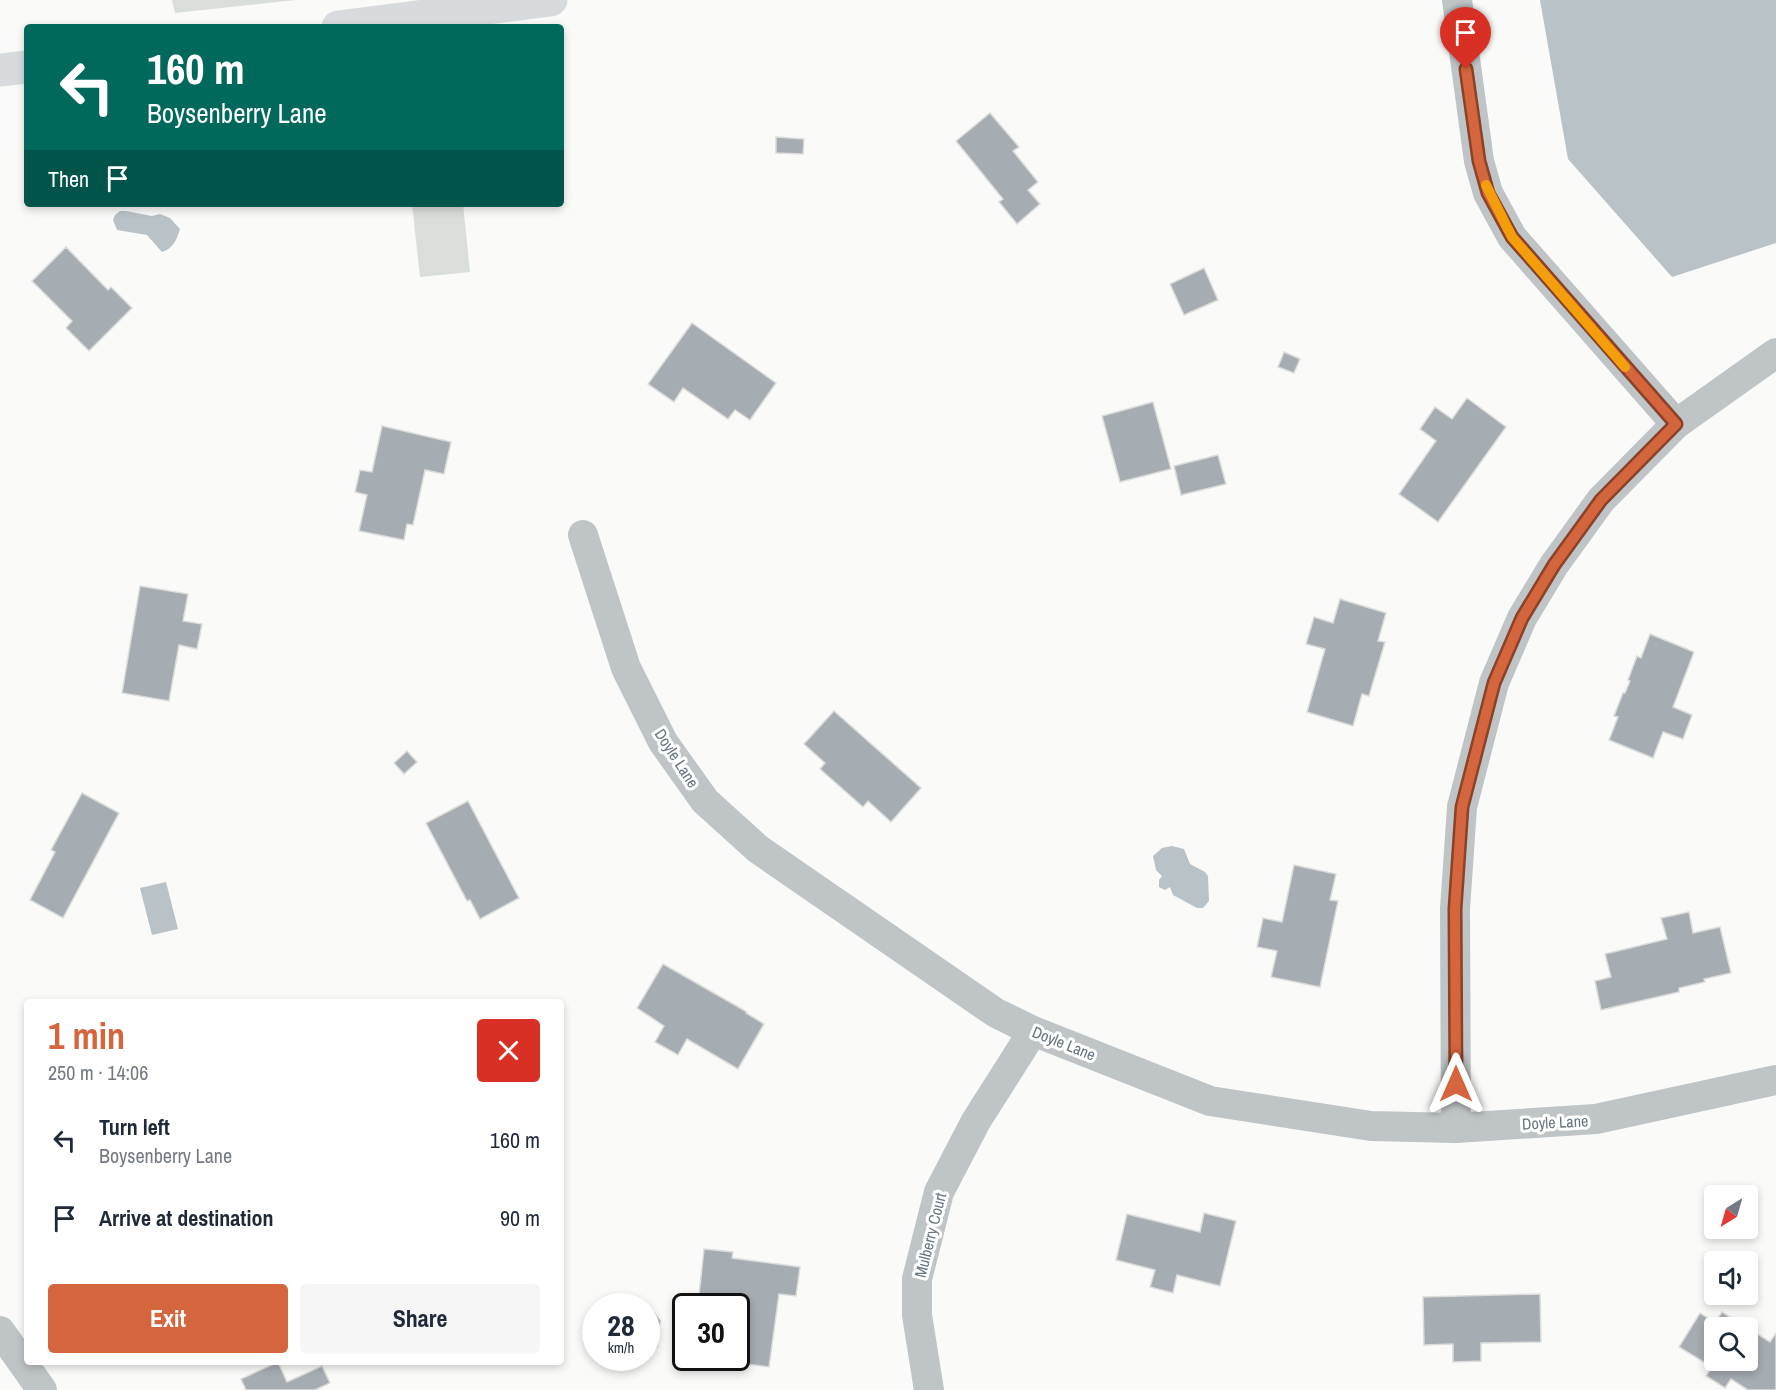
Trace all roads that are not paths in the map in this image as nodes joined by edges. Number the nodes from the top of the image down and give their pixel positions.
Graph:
1 (552, 0) edge
2 (1457, 0) edge
3 (362, 24) edge
4 (24, 67) edge
5 (0, 70) edge
6 (1776, 353) edge
7 (1676, 424) junction
8 (583, 535) dead end
9 (1033, 1031) junction
10 (1776, 1080) edge
11 (1456, 1128) junction
12 (0, 1331) edge
13 (24, 1365) edge
14 (24, 1365) edge
15 (42, 1390) edge
16 (929, 1390) edge

1 - 3 main road
2 - 7 street
4 - 5 main road
6 - 7 street
7 - 11 street
8 - 9 street, Doyle Lane
9 - 11 street, Doyle Lane
9 - 16 street, Mulberry Court
10 - 11 street, Doyle Lane
12 - 14 street
13 - 15 street

